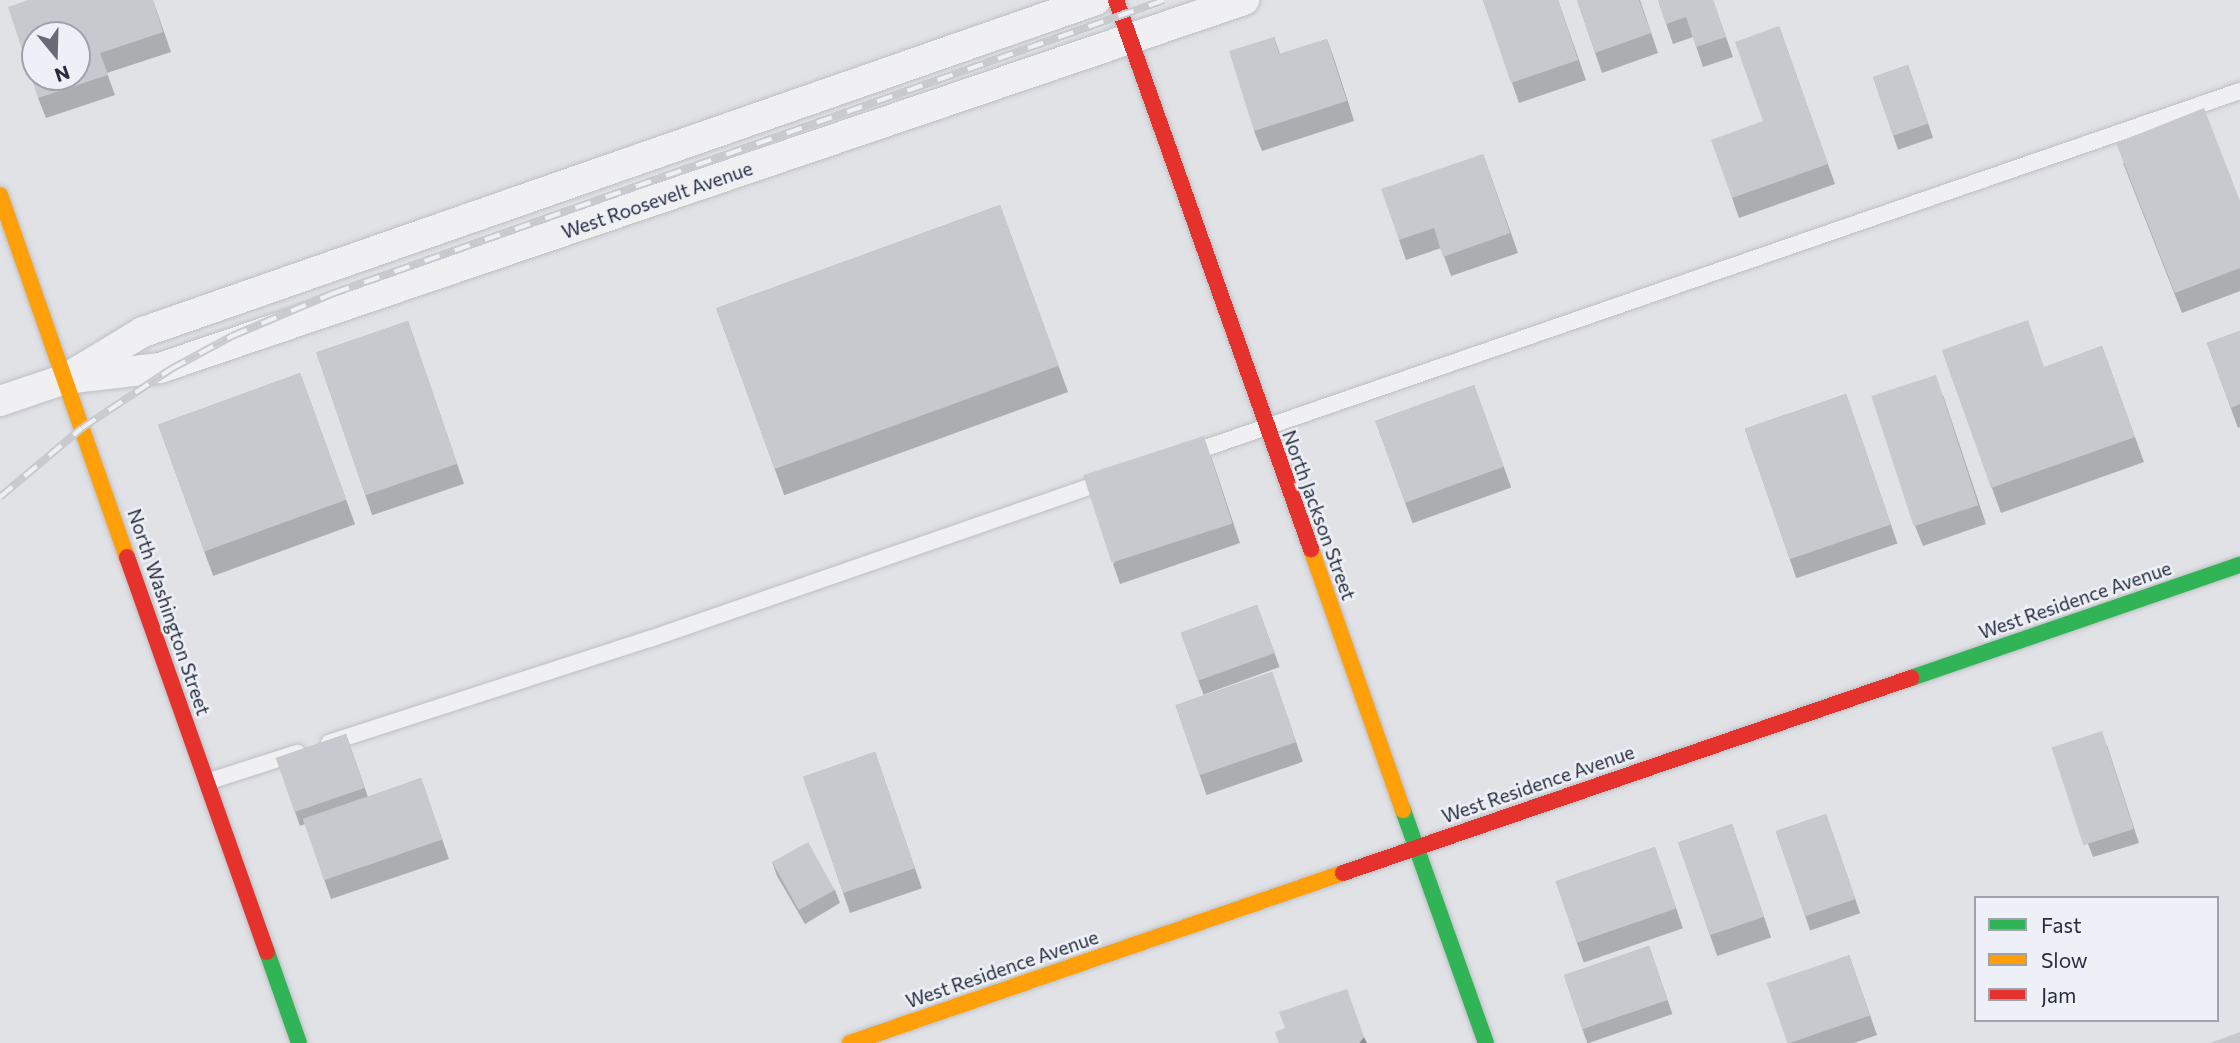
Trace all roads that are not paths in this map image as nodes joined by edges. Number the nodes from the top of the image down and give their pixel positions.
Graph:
1 (1096, 0) edge
2 (1116, 0) edge
3 (1244, 0) edge
4 (1130, 40) junction
5 (2240, 91) edge
6 (0, 195) edge
7 (65, 379) junction
8 (0, 401) edge
9 (1265, 429) junction
10 (1177, 458) edge
11 (1125, 475) edge
12 (2240, 565) edge
13 (206, 782) junction
14 (1417, 850) junction
15 (299, 1043) edge
16 (850, 1043) edge
17 (1486, 1043) edge

1 - 7 street, West Roosevelt Avenue
2 - 4 street, North Jackson Street
3 - 4 street, West Roosevelt Avenue
4 - 7 street, West Roosevelt Avenue
4 - 9 street, North Jackson Street
5 - 9 lane
6 - 7 street, North Washington Street
7 - 8 street, West Roosevelt Avenue
7 - 13 street, North Washington Street
9 - 10 lane
9 - 14 street, North Jackson Street
11 - 13 lane
12 - 14 street, West Residence Avenue
13 - 15 street, North Washington Street
14 - 16 street, West Residence Avenue
14 - 17 street, North Jackson Street

